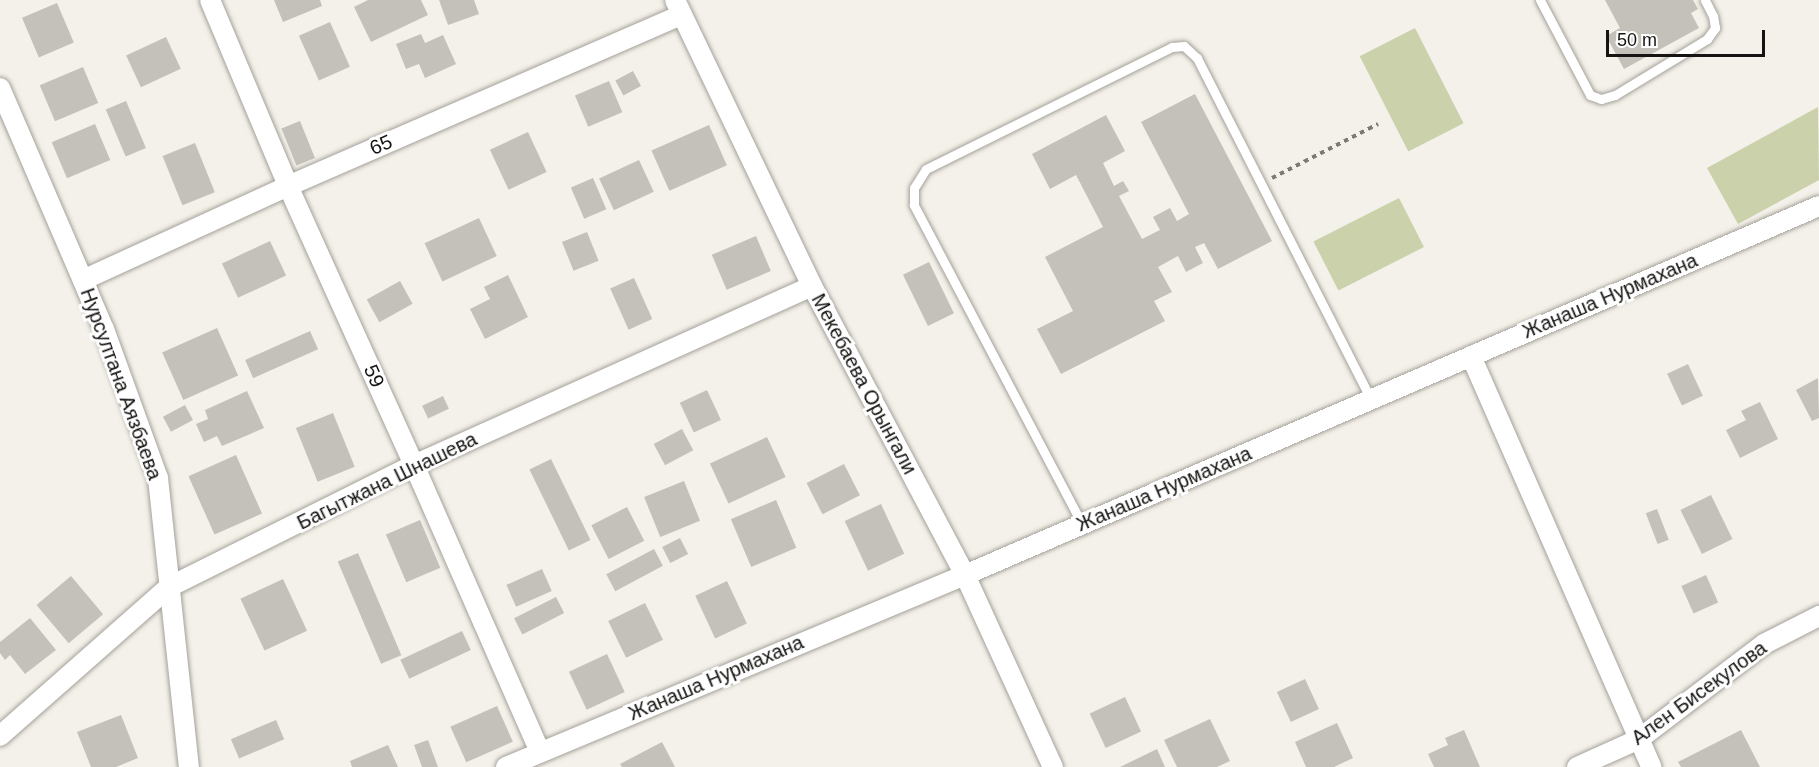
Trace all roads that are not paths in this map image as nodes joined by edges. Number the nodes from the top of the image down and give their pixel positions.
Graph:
1 (210, 0) edge
2 (1540, 0) edge
3 (1705, 0) edge
4 (678, 8) edge
5 (0, 88) edge
6 (288, 186) junction
7 (1819, 206) edge
8 (83, 280) junction
9 (812, 286) junction
10 (1471, 356) junction
11 (1371, 399) junction
12 (414, 465) junction
13 (1082, 524) junction
14 (965, 575) junction
15 (170, 587) junction
16 (1819, 616) edge
17 (0, 736) edge
18 (1639, 739) junction
19 (540, 752) junction
20 (189, 767) edge
21 (506, 767) edge
22 (1053, 767) edge
23 (1577, 767) edge
24 (1651, 767) edge

1 - 6 street, 59
2 - 3 lane
4 - 6 street, 65
4 - 9 street, Мекебаева Орынгали
5 - 8 street, Нурсултана Аязбаева
6 - 8 street, 65
6 - 12 street, 59
7 - 10 street, Жанаша Нурмахана
8 - 15 street, Нурсултана Аязбаева
9 - 12 street, Багытжана Шнашева
9 - 14 street, Мекебаева Орынгали
10 - 11 street, Жанаша Нурмахана
10 - 18 street
11 - 13 street, Жанаша Нурмахана
11 - 13 lane
12 - 15 street, Багытжана Шнашева
12 - 19 street, 59
13 - 14 street, Жанаша Нурмахана
14 - 19 street, Жанаша Нурмахана
14 - 22 street, Мекебаева Орынгали
15 - 17 street, Багытжана Шнашева
15 - 20 street, Нурсултана Аязбаева
16 - 18 street, Ален Бисекулова
18 - 23 street, Ален Бисекулова
18 - 24 street
19 - 21 street, Жанаша Нурмахана

